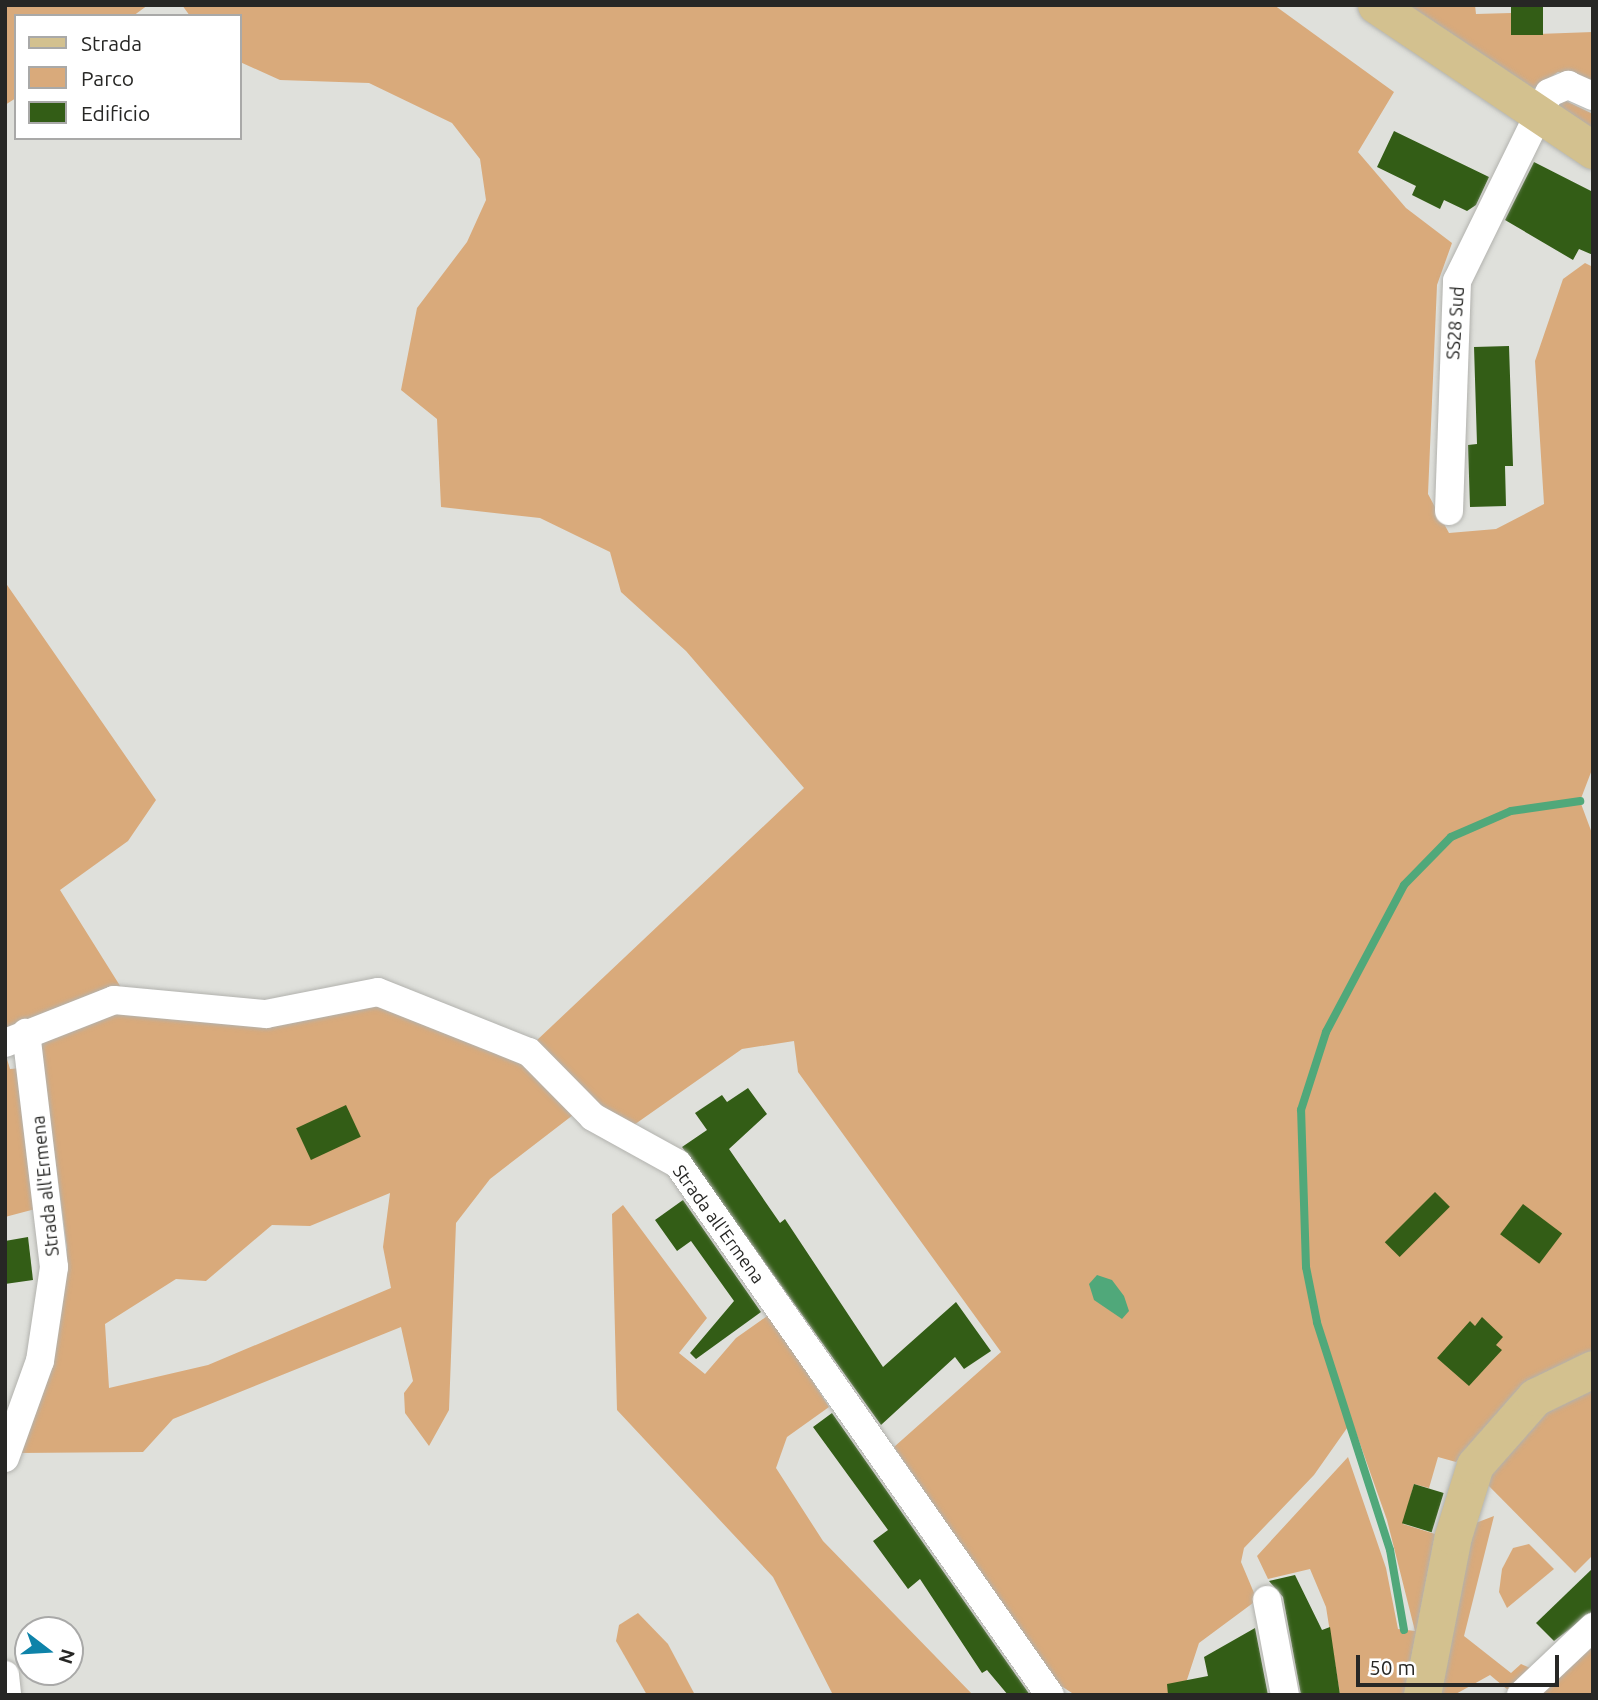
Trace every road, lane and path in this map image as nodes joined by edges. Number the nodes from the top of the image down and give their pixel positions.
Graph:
1 (1376, 5) edge
2 (1593, 96) edge
3 (1539, 112) junction
4 (1593, 150) edge
5 (1449, 511) dead end
6 (16, 1038) edge
7 (1593, 1369) edge
8 (5, 1458) edge
9 (1267, 1600) dead end
10 (1593, 1627) edge
11 (5, 1675) edge
12 (7, 1695) edge
13 (1050, 1695) edge
14 (1285, 1695) edge
15 (1422, 1695) edge
16 (1521, 1695) edge

1 - 3 main road
2 - 3 street, SS28 Sud
3 - 4 main road
3 - 5 street, SS28 Sud
6 - 8 street, Strada all'Ermena
6 - 13 street, Strada all'Ermena
7 - 15 main road
9 - 14 street
10 - 16 street
11 - 12 street

